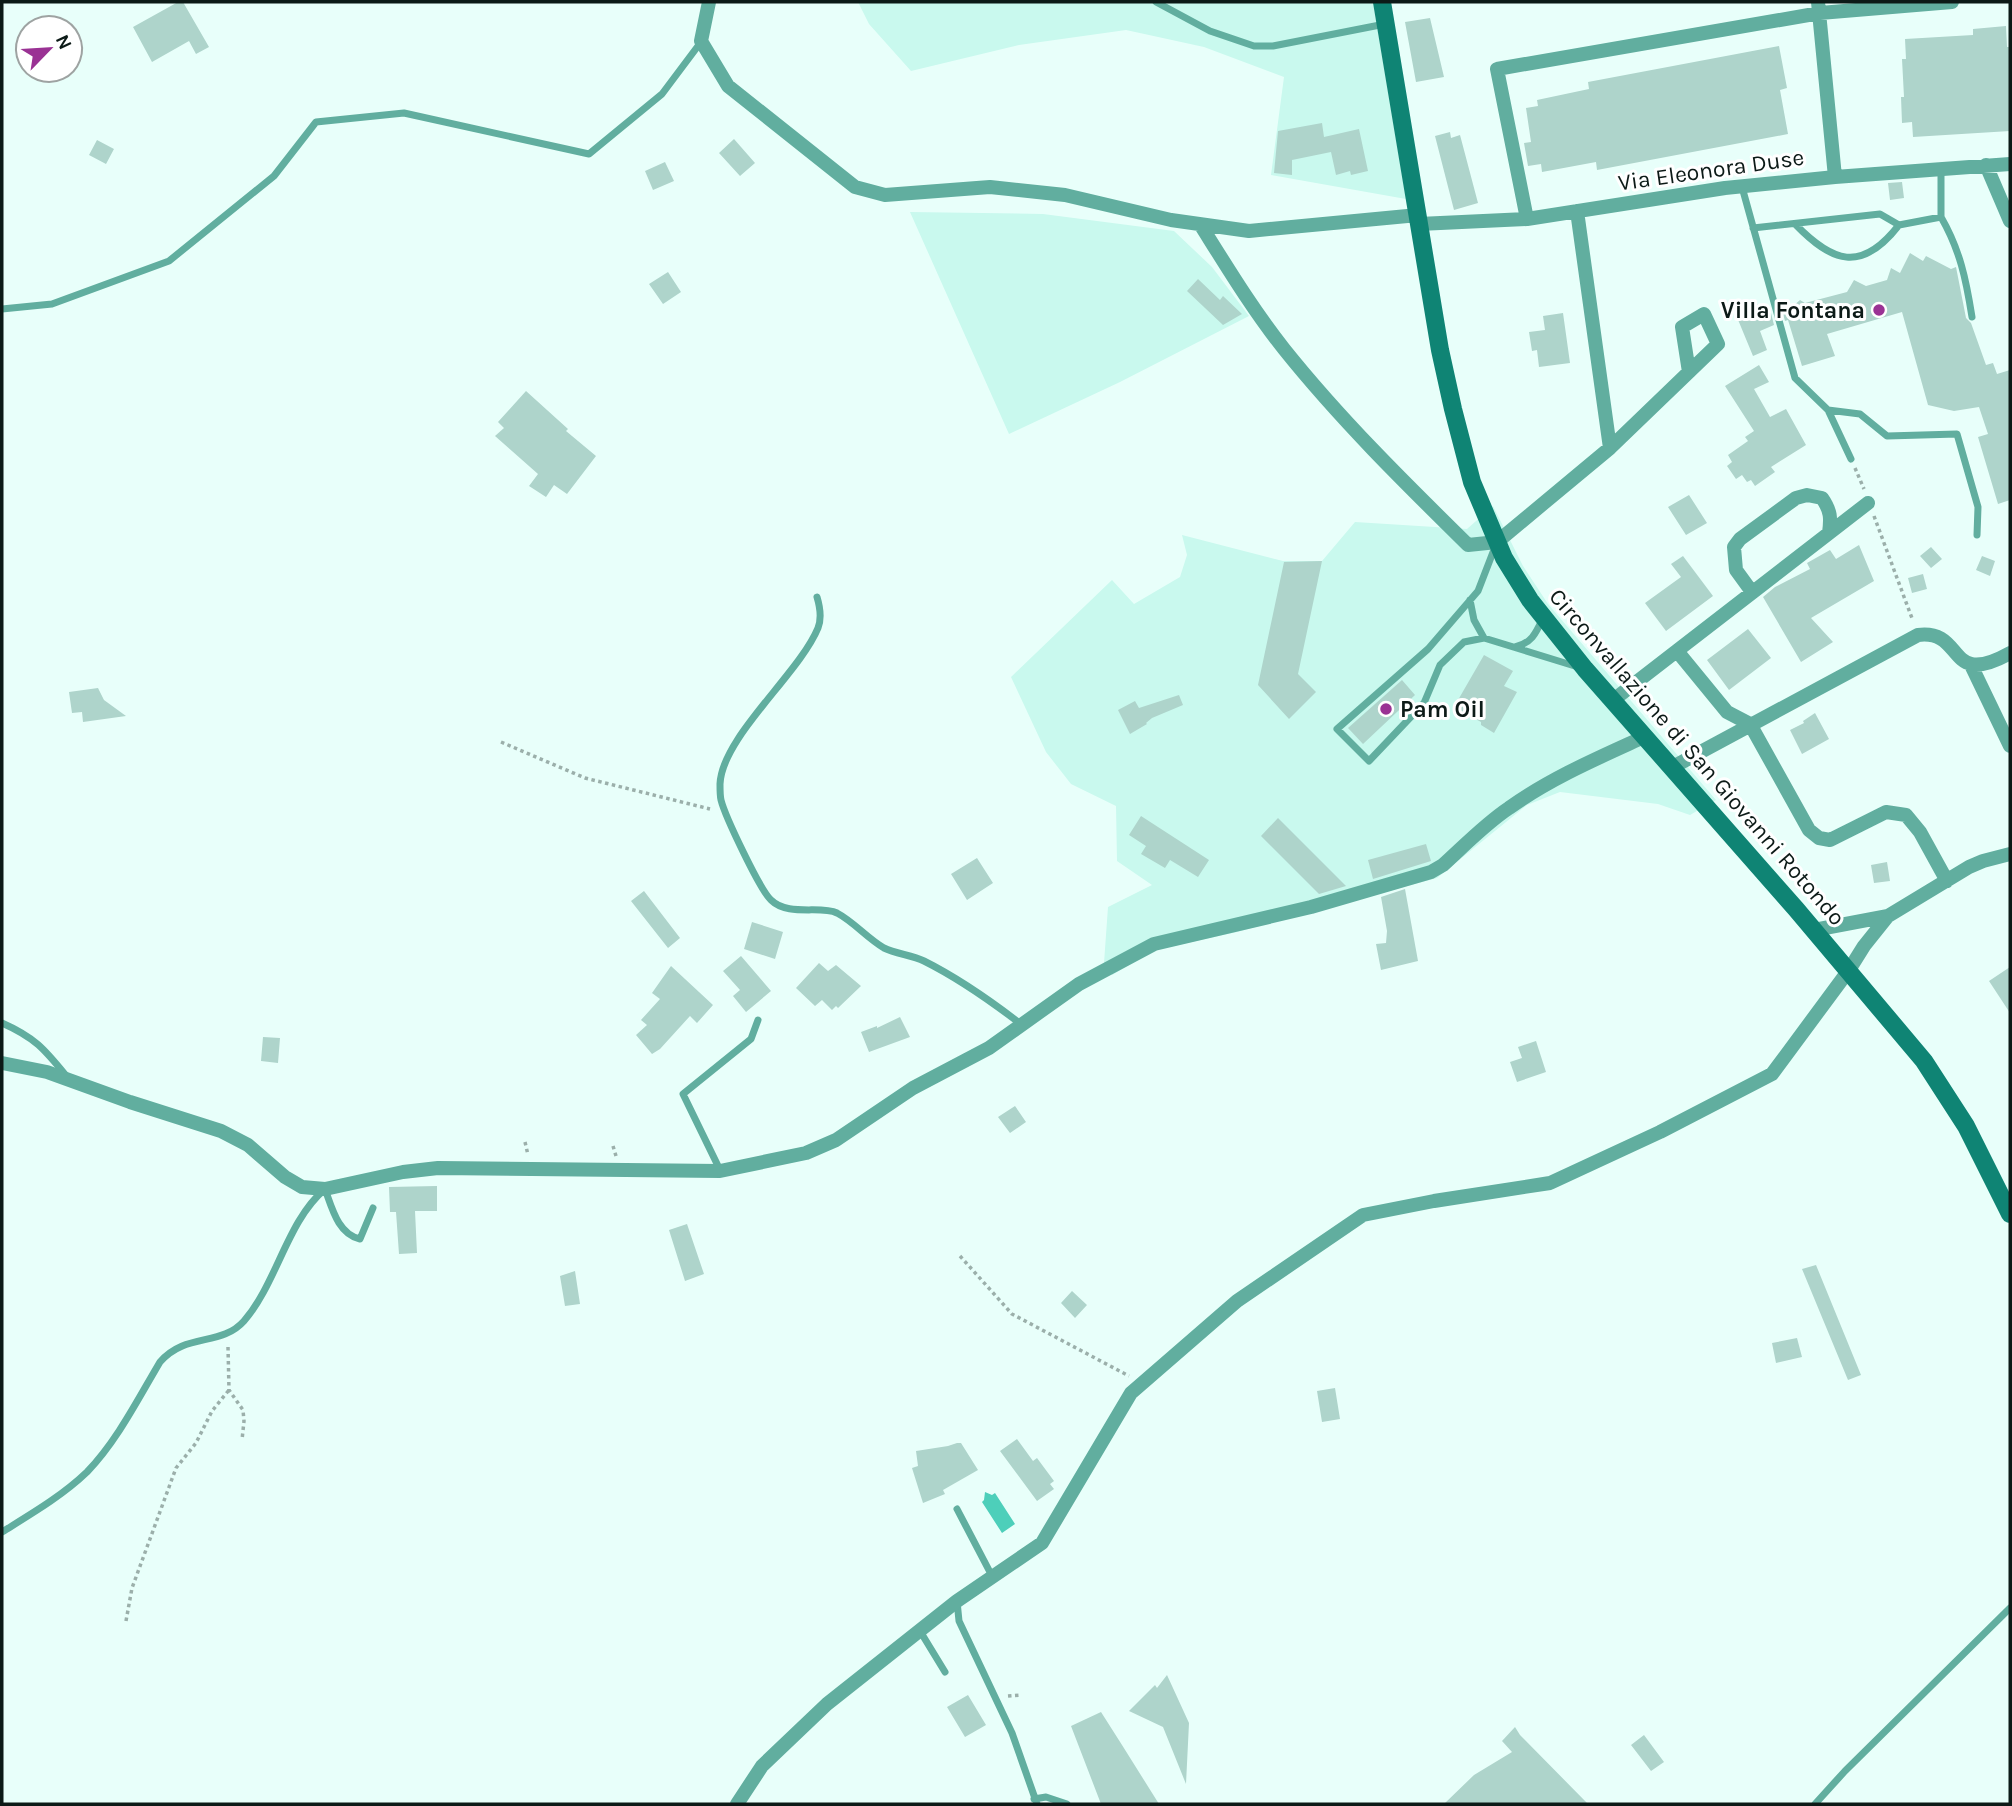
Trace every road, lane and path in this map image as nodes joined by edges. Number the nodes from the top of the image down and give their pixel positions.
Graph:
1 (709, 2) edge
2 (1157, 2) edge
3 (1382, 2) edge
4 (1952, 2) edge
5 (1819, 7) edge
6 (1386, 24) junction
7 (701, 41) junction
8 (2010, 164) edge
9 (1986, 165) junction
10 (1941, 169) junction
11 (1835, 177) junction
12 (1742, 187) junction
13 (1577, 211) junction
14 (1941, 217) junction
15 (1418, 219) junction
16 (1527, 219) junction
17 (2010, 221) edge
18 (1795, 223) junction
19 (1200, 225) junction
20 (1899, 225) junction
21 (1753, 228) junction
22 (2, 309) edge
23 (1972, 317) dead end
24 (1689, 372) dead end
25 (1828, 410) junction
26 (1610, 448) junction
27 (1851, 459) joint
28 (1868, 503) junction
29 (1829, 533) junction
30 (1977, 535) dead end
31 (1497, 542) junction
32 (1752, 592) junction
33 (817, 597) dead end
34 (1470, 600) junction
35 (1543, 618) junction
36 (1918, 635) junction
37 (1484, 638) junction
38 (1514, 647) junction
39 (1677, 651) junction
40 (2010, 653) edge
41 (1971, 665) junction
42 (1585, 669) junction
43 (1612, 701) junction
44 (1750, 724) junction
45 (1644, 737) junction
46 (501, 742) dead end
47 (2010, 746) edge
48 (1671, 768) junction
49 (728, 816) junction
50 (2010, 854) edge
51 (1947, 881) junction
52 (1888, 916) junction
53 (1814, 930) junction
54 (1849, 970) junction
55 (758, 1020) dead end
56 (2, 1023) edge
57 (1023, 1026) junction
58 (2, 1063) edge
59 (71, 1081) junction
60 (720, 1171) junction
61 (325, 1189) junction
62 (373, 1208) dead end
63 (2010, 1214) edge
64 (960, 1256) dead end
65 (232, 1331) junction
66 (1142, 1383) junction
67 (229, 1390) junction
68 (242, 1440) dead end
69 (957, 1509) dead end
70 (2, 1532) edge
71 (992, 1577) junction
72 (957, 1601) junction
73 (2010, 1608) edge
74 (125, 1622) dead end
75 (920, 1630) junction
76 (945, 1672) dead end
77 (1035, 1802) edge
78 (737, 1804) edge
79 (1067, 1804) edge
80 (1815, 1804) edge

1 - 7 street
2 - 6 lane
3 - 6 main road, Circonvallazione di San Giovanni Rotondo
4 - 5 street
5 - 11 street
5 - 16 street
6 - 15 main road, Circonvallazione di San Giovanni Rotondo
7 - 19 street, Via Eleonora Duse
7 - 22 lane
8 - 9 street, Via Eleonora Duse
9 - 10 street, Via Eleonora Duse
9 - 17 street
10 - 11 street, Via Eleonora Duse
10 - 14 lane
11 - 12 street, Via Eleonora Duse
12 - 13 street, Via Eleonora Duse
12 - 21 lane
13 - 16 street, Via Eleonora Duse
13 - 26 street
14 - 20 lane
14 - 23 lane
15 - 16 street, Via Eleonora Duse
15 - 19 street, Via Eleonora Duse
15 - 31 main road, Circonvallazione di San Giovanni Rotondo
18 - 20 lane
18 - 20 lane
18 - 21 lane
19 - 31 street
21 - 25 lane
24 - 26 street
25 - 27 lane
25 - 30 lane
26 - 31 street
27 - 28 path
28 - 29 street
28 - 36 path
29 - 32 street
29 - 32 street
31 - 34 lane
31 - 35 main road, Circonvallazione di San Giovanni Rotondo
32 - 39 street
33 - 49 lane
34 - 37 lane
34 - 37 lane
35 - 38 lane
35 - 42 main road, Circonvallazione di San Giovanni Rotondo
36 - 41 street
36 - 44 street
37 - 38 lane
38 - 42 lane
39 - 43 street
39 - 44 street
40 - 41 street
41 - 47 street
42 - 43 main road, Circonvallazione di San Giovanni Rotondo
43 - 45 main road, Circonvallazione di San Giovanni Rotondo
44 - 48 street
44 - 51 street
45 - 48 main road, Circonvallazione di San Giovanni Rotondo
45 - 57 street
46 - 49 path
48 - 53 main road, Circonvallazione di San Giovanni Rotondo
49 - 57 lane
50 - 51 street
51 - 52 street
52 - 53 street
52 - 54 street
53 - 54 main road, Circonvallazione di San Giovanni Rotondo
54 - 63 main road, Circonvallazione di San Giovanni Rotondo
54 - 66 street
55 - 60 lane
56 - 59 lane
57 - 60 street
58 - 59 street
59 - 61 street
60 - 61 street
61 - 62 lane
61 - 65 lane
64 - 66 path
65 - 67 path
65 - 70 lane
66 - 71 street
67 - 68 path
67 - 74 path
69 - 71 lane
71 - 72 street
72 - 75 street
72 - 77 lane
73 - 80 lane
75 - 76 lane
75 - 78 street
77 - 79 lane

